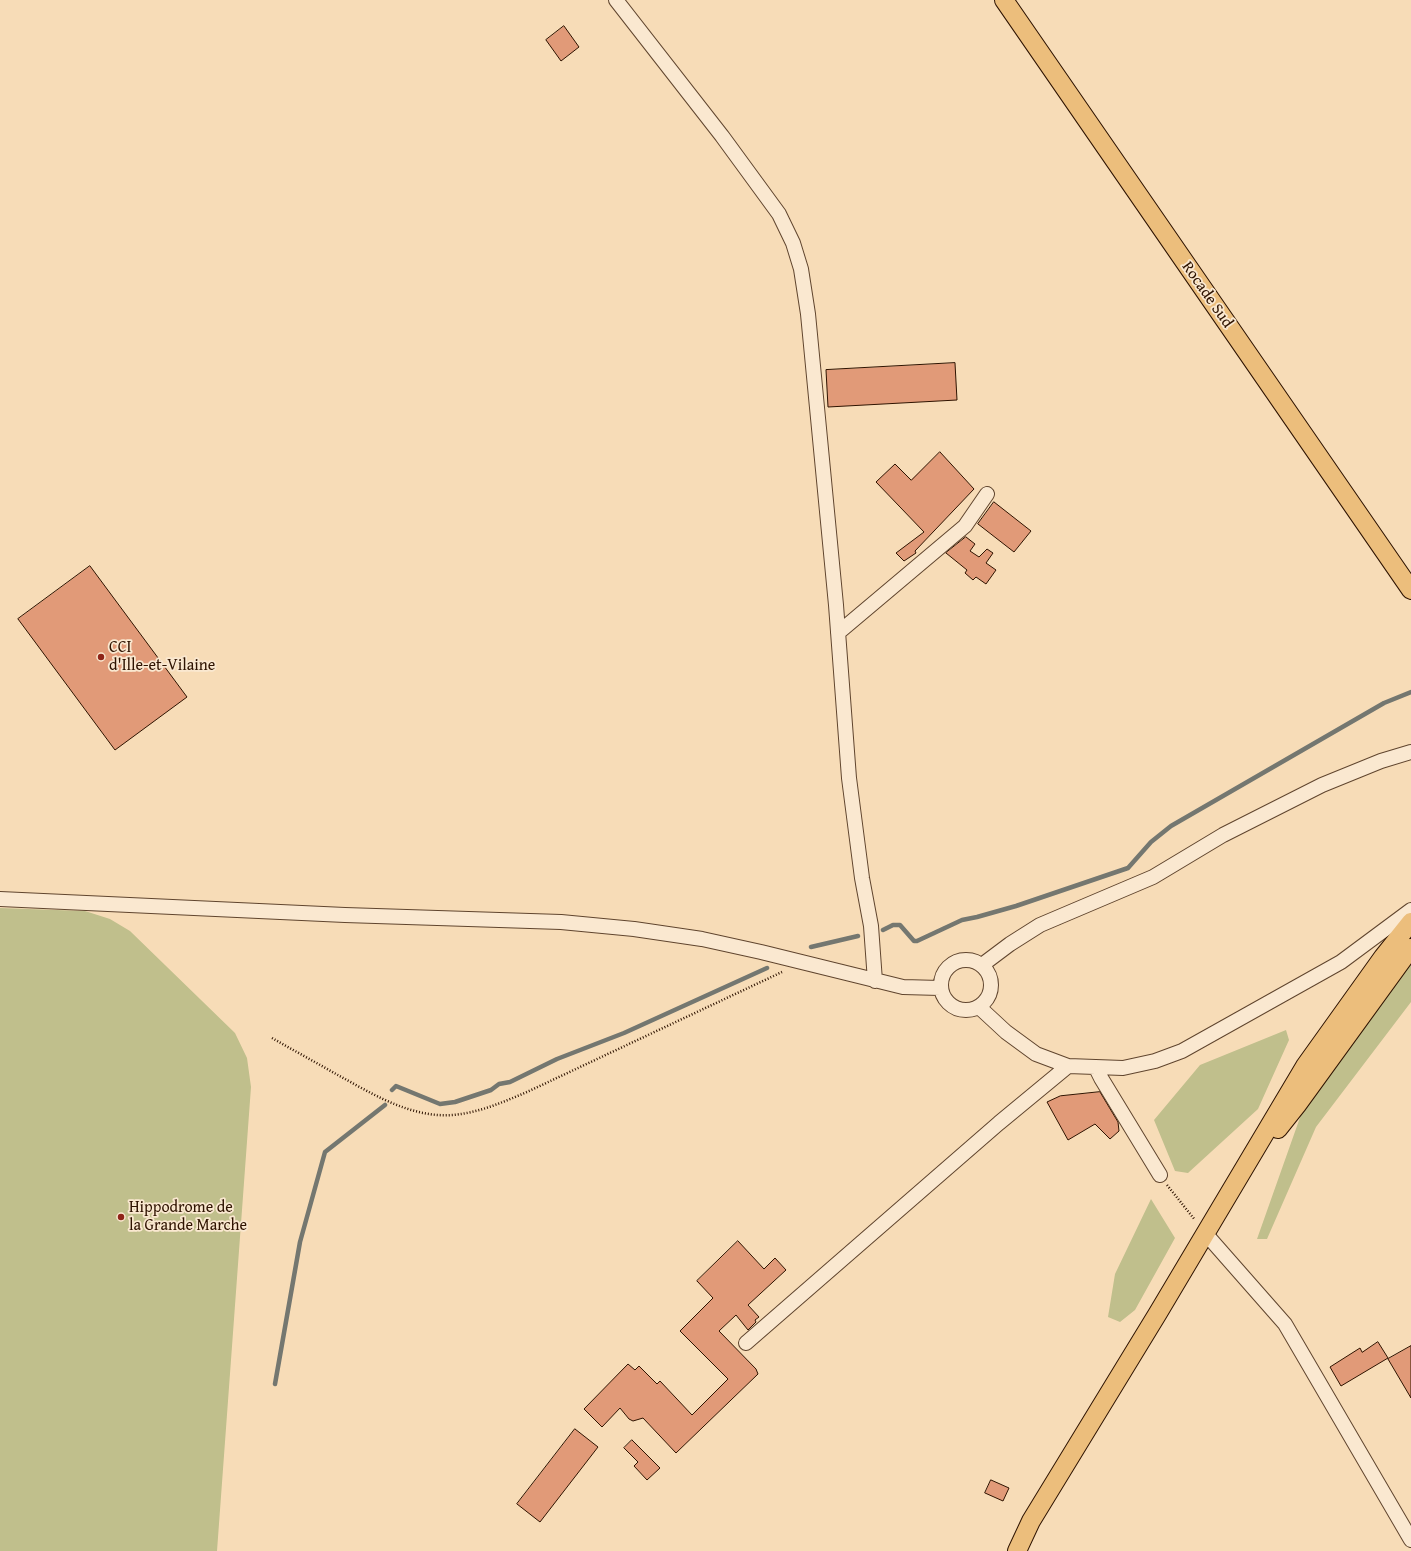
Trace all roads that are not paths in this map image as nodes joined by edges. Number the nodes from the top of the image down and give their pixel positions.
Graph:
1 (616, 0) edge
2 (1004, 0) edge
3 (988, 494) dead end
4 (1411, 590) edge
5 (838, 633) junction
6 (1411, 752) edge
7 (0, 899) edge
8 (1411, 910) edge
9 (1411, 922) edge
10 (1411, 948) edge
11 (982, 965) junction
12 (875, 981) junction
13 (940, 988) junction
14 (979, 1007) junction
15 (1068, 1066) junction
16 (1096, 1068) junction
17 (1160, 1175) road end
18 (1236, 1181) junction
19 (1205, 1233) junction
20 (746, 1343) dead end
21 (1411, 1540) edge
22 (1017, 1551) edge

1 - 5 street
2 - 4 main road, Rocade Sud
3 - 5 street
5 - 12 street
6 - 11 street
7 - 12 street
8 - 16 street
9 - 18 main road
10 - 18 main road
11 - 13 street
11 - 14 street
12 - 13 street
13 - 14 street
14 - 15 street
15 - 16 street
15 - 20 street
16 - 17 street
18 - 19 main road
19 - 21 street
19 - 22 main road

